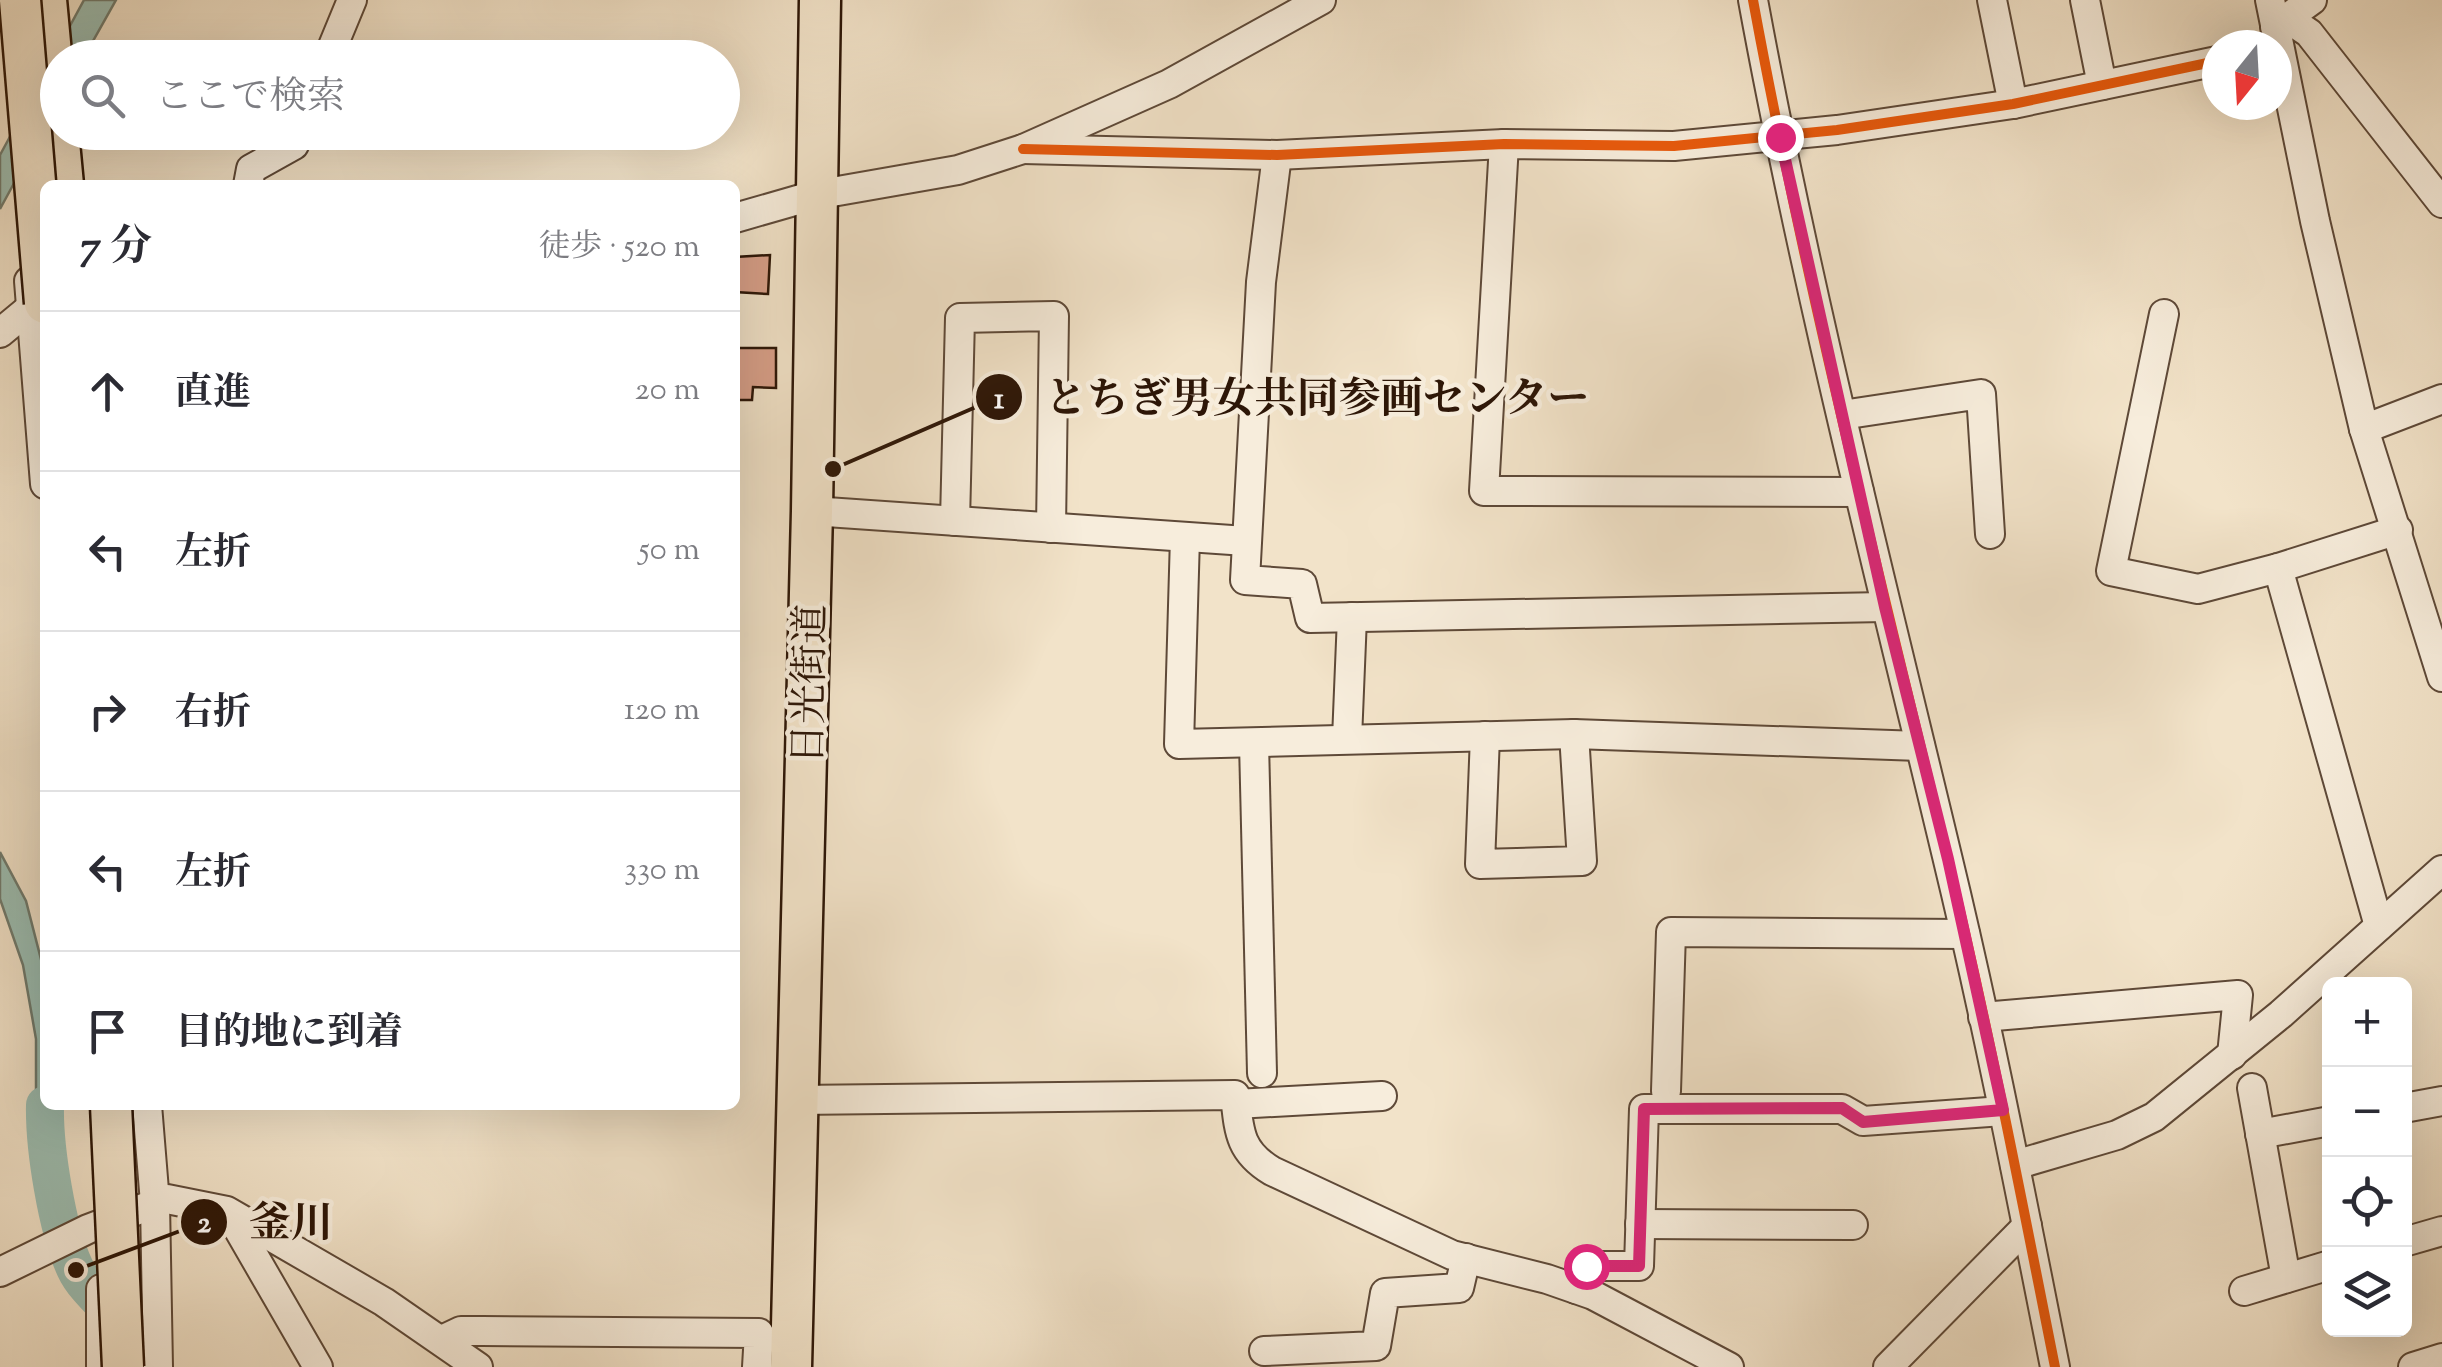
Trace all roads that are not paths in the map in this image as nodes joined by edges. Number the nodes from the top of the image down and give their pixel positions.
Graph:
1 (5, 0) edge
2 (20, 0) edge
3 (46, 0) edge
4 (59, 0) edge
5 (352, 0) edge
6 (820, 0) edge
7 (1753, 0) edge
8 (1992, 0) edge
9 (2085, 0) edge
10 (2312, 0) edge
11 (1305, 4) edge
12 (2278, 28) edge
13 (50, 40) edge
14 (62, 40) edge
15 (335, 40) edge
16 (2202, 64) edge
17 (2102, 85) junction
18 (2013, 104) junction
19 (1780, 137) junction
20 (1504, 144) junction
21 (1024, 149) junction
22 (59, 150) edge
23 (72, 150) edge
24 (285, 150) edge
25 (1276, 155) junction
26 (62, 180) edge
27 (75, 180) edge
28 (249, 180) edge
29 (815, 195) junction
30 (2442, 203) edge
31 (740, 217) edge
32 (40, 288) edge
33 (40, 294) edge
34 (40, 303) edge
35 (2164, 314) dead end
36 (0, 333) edge
37 (2442, 399) edge
38 (1842, 415) junction
39 (2364, 429) junction
40 (1859, 492) junction
41 (812, 511) junction
42 (955, 521) junction
43 (1052, 528) junction
44 (2398, 530) junction
45 (1990, 534) dead end
46 (1185, 537) junction
47 (1246, 541) junction
48 (2278, 568) junction
49 (1885, 607) junction
50 (1352, 617) junction
51 (2442, 677) edge
52 (1574, 734) junction
53 (1485, 736) junction
54 (1347, 739) junction
55 (1254, 743) junction
56 (1920, 746) junction
57 (2442, 870) edge
58 (2379, 926) junction
59 (1964, 934) junction
60 (1983, 1017) junction
61 (2232, 1054) junction
62 (1262, 1073) dead end
63 (2252, 1088) dead end
64 (1666, 1091) dead end
65 (1382, 1096) dead end
66 (797, 1100) junction
67 (2442, 1101) edge
68 (1236, 1104) junction
69 (2412, 1107) edge
70 (92, 1110) edge
71 (110, 1110) edge
72 (138, 1110) edge
73 (147, 1110) edge
74 (2003, 1110) junction
75 (2322, 1122) edge
76 (2260, 1134) junction
77 (2015, 1166) junction
78 (155, 1204) junction
79 (228, 1211) junction
80 (1640, 1224) junction
81 (1854, 1225) dead end
82 (2027, 1226) junction
83 (94, 1227) junction
84 (2442, 1231) edge
85 (2412, 1240) edge
86 (1466, 1258) junction
87 (2322, 1267) edge
88 (0, 1272) edge
89 (2286, 1278) junction
90 (1576, 1289) junction
91 (2244, 1291) dead end
92 (442, 1340) junction
93 (1264, 1351) dead end
94 (2442, 1358) edge
95 (475, 1366) edge
96 (101, 1367) edge
97 (124, 1367) edge
98 (150, 1367) edge
99 (158, 1367) edge
100 (318, 1367) edge
101 (757, 1367) edge
102 (791, 1367) edge
103 (1728, 1367) edge
104 (1888, 1367) edge
105 (2055, 1367) edge
106 (2413, 1367) edge

1 - 33 street
2 - 32 highway, bridge
3 - 13 highway
4 - 14 street
5 - 15 street
6 - 29 highway, 日光街道
7 - 19 street
8 - 18 street
9 - 17 street
10 - 12 street
11 - 21 street
12 - 30 street
12 - 39 street
16 - 17 street
17 - 18 street
18 - 19 street
19 - 20 street
19 - 38 street
20 - 25 street
20 - 40 street
21 - 25 street
21 - 29 street
22 - 26 highway
23 - 27 street
24 - 28 street
25 - 47 street
29 - 31 street
29 - 41 highway, 日光街道
34 - 36 street
35 - 48 street
37 - 39 street
38 - 40 street
38 - 45 street
39 - 44 street
40 - 49 street
41 - 42 street
41 - 66 highway, 日光街道
42 - 43 street
42 - 43 street
43 - 46 street
44 - 48 street
44 - 51 street
46 - 47 street
46 - 55 street
47 - 50 street
48 - 58 street
49 - 50 street
49 - 56 street
50 - 54 street
52 - 53 street
52 - 53 street
52 - 56 street
53 - 54 street
54 - 55 street
55 - 62 street
56 - 59 street
57 - 58 street
58 - 61 street
59 - 60 street
59 - 64 street
60 - 61 street
60 - 74 street
61 - 77 street
63 - 76 street
65 - 68 street
66 - 68 street
66 - 102 highway, 日光街道
67 - 69 street
68 - 86 street
70 - 83 street
71 - 97 highway, bridge
72 - 98 highway
73 - 78 street
74 - 77 street
74 - 80 street
75 - 76 street
76 - 89 street
77 - 82 street
78 - 79 street
78 - 83 street
78 - 99 street
79 - 92 street
79 - 100 street
80 - 81 street
80 - 90 street
82 - 104 street
82 - 105 street
83 - 88 street
83 - 96 street
84 - 85 street
86 - 90 street
86 - 93 street
87 - 89 street
89 - 91 street
90 - 103 street
92 - 95 street
92 - 101 street
94 - 106 street

